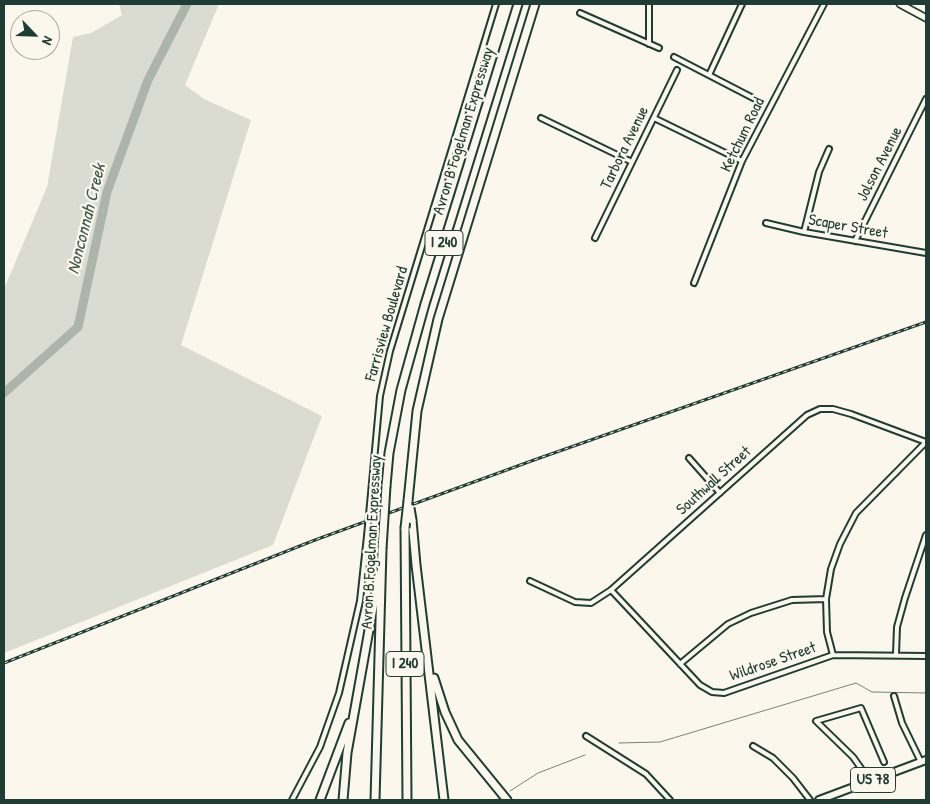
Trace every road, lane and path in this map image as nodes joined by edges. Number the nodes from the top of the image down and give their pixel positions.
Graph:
1 (496, 4) edge
2 (518, 4) edge
3 (536, 4) edge
4 (649, 4) edge
5 (742, 4) edge
6 (824, 4) edge
7 (900, 4) edge
8 (580, 13) dead end
9 (926, 18) edge
10 (649, 44) junction
11 (659, 48) dead end
12 (674, 57) dead end
13 (677, 70) dead end
14 (709, 75) junction
15 (755, 99) dead end
16 (926, 99) edge
17 (541, 118) dead end
18 (654, 118) junction
19 (830, 149) dead end
20 (742, 161) junction
21 (632, 162) junction
22 (766, 223) dead end
23 (804, 232) junction
24 (594, 238) dead end
25 (855, 241) junction
26 (926, 247) edge
27 (925, 253) edge
28 (694, 283) dead end
29 (926, 442) edge
30 (689, 458) dead end
31 (720, 493) junction
32 (408, 501) junction
33 (926, 535) edge
34 (382, 553) junction
35 (530, 581) dead end
36 (611, 590) junction
37 (826, 599) junction
38 (896, 654) junction
39 (833, 655) junction
40 (926, 656) edge
41 (428, 659) junction
42 (680, 664) junction
43 (894, 696) dead end
44 (356, 703) junction
45 (434, 712) junction
46 (586, 736) dead end
47 (753, 746) dead end
48 (924, 761) edge
49 (884, 762) dead end
50 (870, 781) junction
51 (292, 800) edge
52 (320, 800) edge
53 (343, 800) edge
54 (375, 800) edge
55 (407, 800) edge
56 (444, 800) edge
57 (448, 800) edge
58 (507, 800) edge
59 (670, 800) edge
60 (810, 800) edge
61 (820, 800) edge

1 - 51 street, Farrisview Boulevard, bridge
2 - 34 highway, Avron B Fogelman Expressway / I 240, bridge
3 - 32 highway, Avron B Fogelman Expressway / I 240
4 - 10 street
5 - 14 street
6 - 20 street, Ketchum Road
7 - 9 main road
8 - 10 street
10 - 11 street
12 - 14 street
13 - 18 street, Tarbora Avenue
14 - 15 street
16 - 25 street, Jolson Avenue
17 - 21 street
18 - 20 street
18 - 21 street, Tarbora Avenue
19 - 23 street
20 - 28 street, Ketchum Road
21 - 24 street, Tarbora Avenue
22 - 23 street, Scaper Street
23 - 25 street, Scaper Street
25 - 27 street, Scaper Street
26 - 27 street
29 - 31 street, Southwall Street
29 - 37 street
30 - 31 street
31 - 36 street, Southwall Street
32 - 41 highway, bridge
32 - 55 highway, Avron B Fogelman Expressway / I 240, bridge
33 - 38 street
34 - 44 highway
34 - 54 highway, Avron B Fogelman Expressway / I 240
35 - 36 street, Southwall Street
36 - 42 street, Wildrose Street
37 - 39 street
37 - 42 street
38 - 39 street, Wildrose Street
38 - 40 street, Wildrose Street
39 - 42 street, Wildrose Street
41 - 45 highway
41 - 58 highway
43 - 48 street
44 - 52 highway
44 - 53 highway
45 - 56 highway
45 - 57 highway
46 - 59 street
47 - 60 street
48 - 50 main road, US 78
49 - 50 street
50 - 61 main road, US 78

